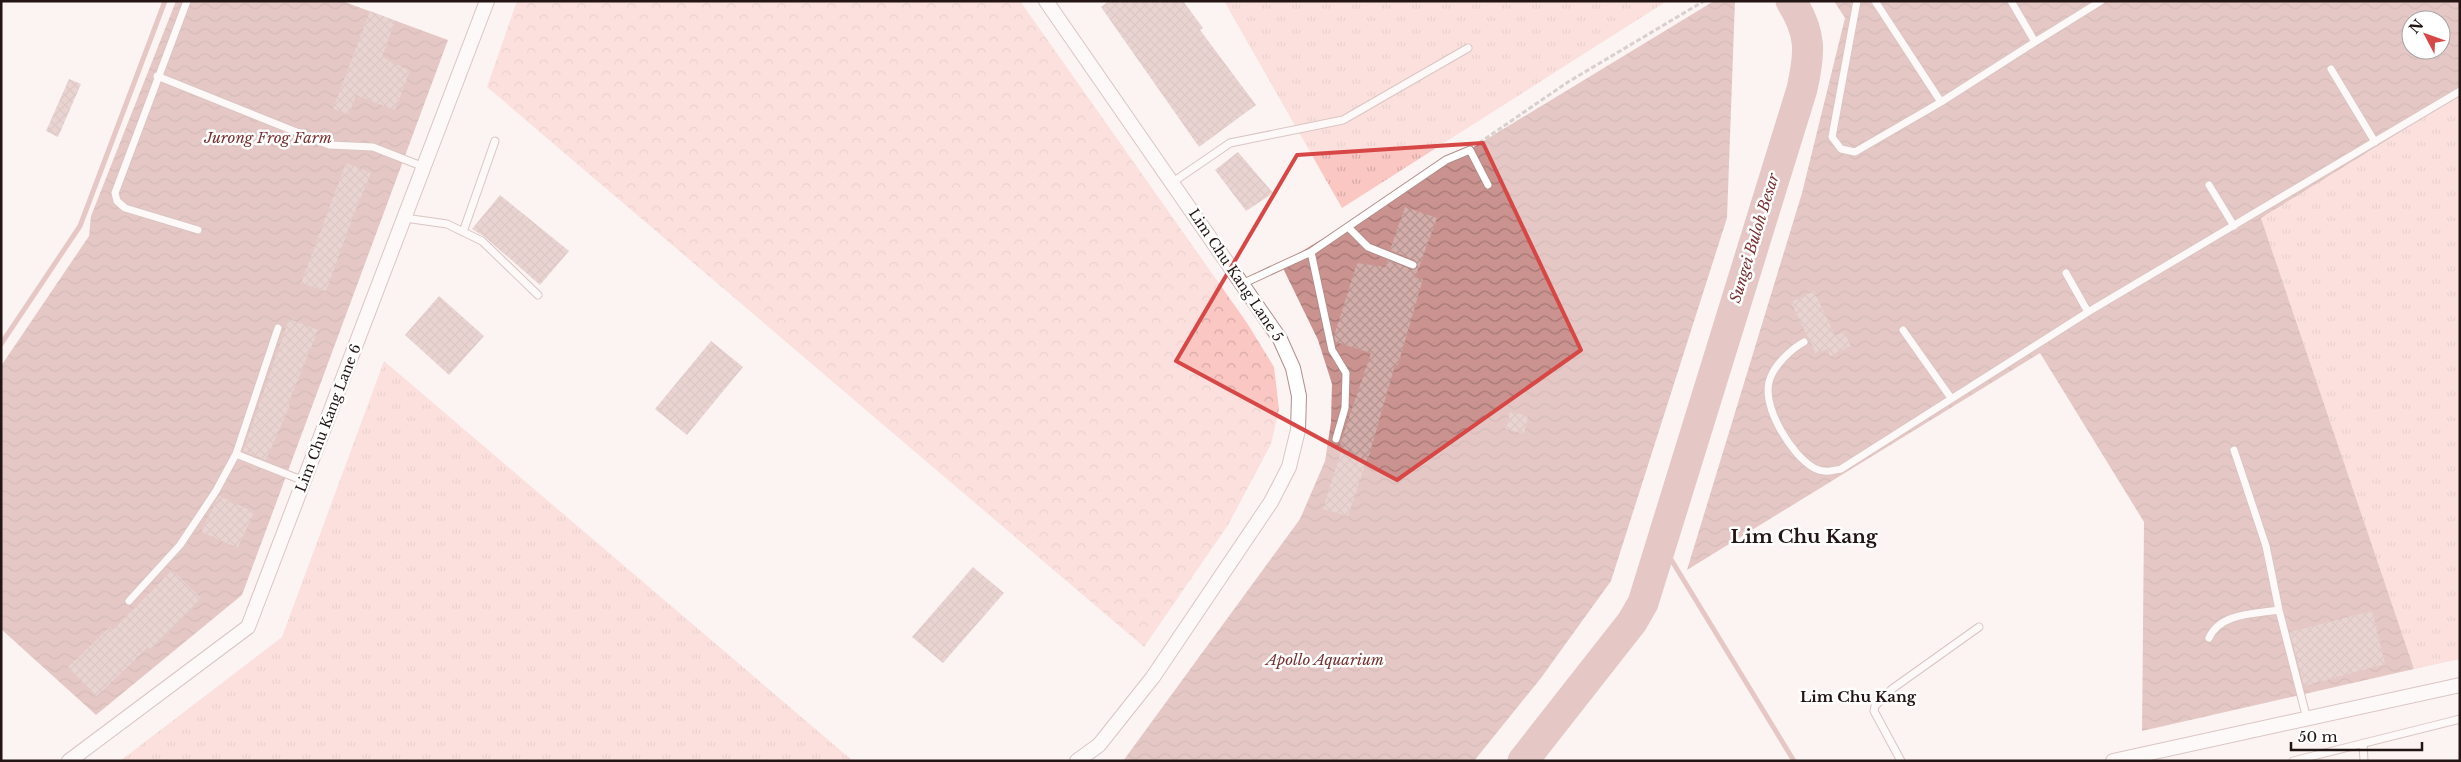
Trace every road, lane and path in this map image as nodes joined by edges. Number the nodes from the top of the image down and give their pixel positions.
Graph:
1 (187, 1) edge
2 (1046, 1) edge
3 (1704, 1) edge
4 (1857, 1) edge
5 (1875, 1) edge
6 (2011, 1) edge
7 (2100, 1) edge
8 (486, 2) edge
9 (2035, 42) junction
10 (1468, 48) dead end
11 (2331, 68) dead end
12 (157, 76) junction
13 (2460, 91) edge
14 (1941, 102) junction
15 (495, 141) dead end
16 (2375, 142) junction
17 (1470, 150) junction
18 (424, 167) junction
19 (1173, 182) junction
20 (2209, 185) dead end
21 (1488, 186) dead end
22 (405, 218) junction
23 (2234, 226) junction
24 (1348, 227) junction
25 (198, 230) dead end
26 (463, 232) junction
27 (1312, 252) junction
28 (1413, 265) dead end
29 (2066, 273) dead end
30 (1244, 283) junction
31 (538, 295) dead end
32 (2088, 312) junction
33 (278, 328) dead end
34 (1903, 330) dead end
35 (1804, 342) dead end
36 (1951, 398) junction
37 (1336, 440) dead end
38 (2234, 450) dead end
39 (236, 454) junction
40 (304, 481) junction
41 (129, 600) dead end
42 (2279, 610) junction
43 (1979, 627) dead end
44 (2209, 638) dead end
45 (2460, 685) edge
46 (2307, 718) junction
47 (2460, 719) edge
48 (2363, 743) junction
49 (2318, 754) junction
50 (69, 761) edge
51 (1077, 761) edge
52 (1902, 761) edge
53 (2113, 761) edge
54 (2293, 761) edge
55 (2312, 761) edge
56 (2364, 761) edge

1 - 12 lane
2 - 19 street, Lim Chu Kang Lane 5
3 - 17 path
4 - 14 lane
5 - 14 lane
6 - 9 lane
7 - 9 lane
8 - 18 street, Lim Chu Kang Lane 6
9 - 14 lane
10 - 19 lane
11 - 16 lane
12 - 18 lane
12 - 25 lane
13 - 16 lane
15 - 26 lane
16 - 23 lane
17 - 21 lane
17 - 24 lane
18 - 22 street, Lim Chu Kang Lane 6
19 - 30 street, Lim Chu Kang Lane 5
20 - 23 lane
22 - 26 lane
22 - 40 street, Lim Chu Kang Lane 6
23 - 32 lane
24 - 27 lane
24 - 28 lane
26 - 31 lane
27 - 30 lane
27 - 37 lane
29 - 32 lane
30 - 51 street, Lim Chu Kang Lane 5
32 - 36 lane
33 - 39 lane
34 - 36 lane
35 - 36 lane
38 - 42 lane
39 - 40 lane
39 - 41 lane
40 - 50 street, Lim Chu Kang Lane 6
42 - 44 lane
42 - 46 lane
43 - 52 lane
45 - 46 street
46 - 53 street
47 - 48 lane
48 - 49 lane
48 - 56 lane
49 - 54 lane
49 - 55 lane

